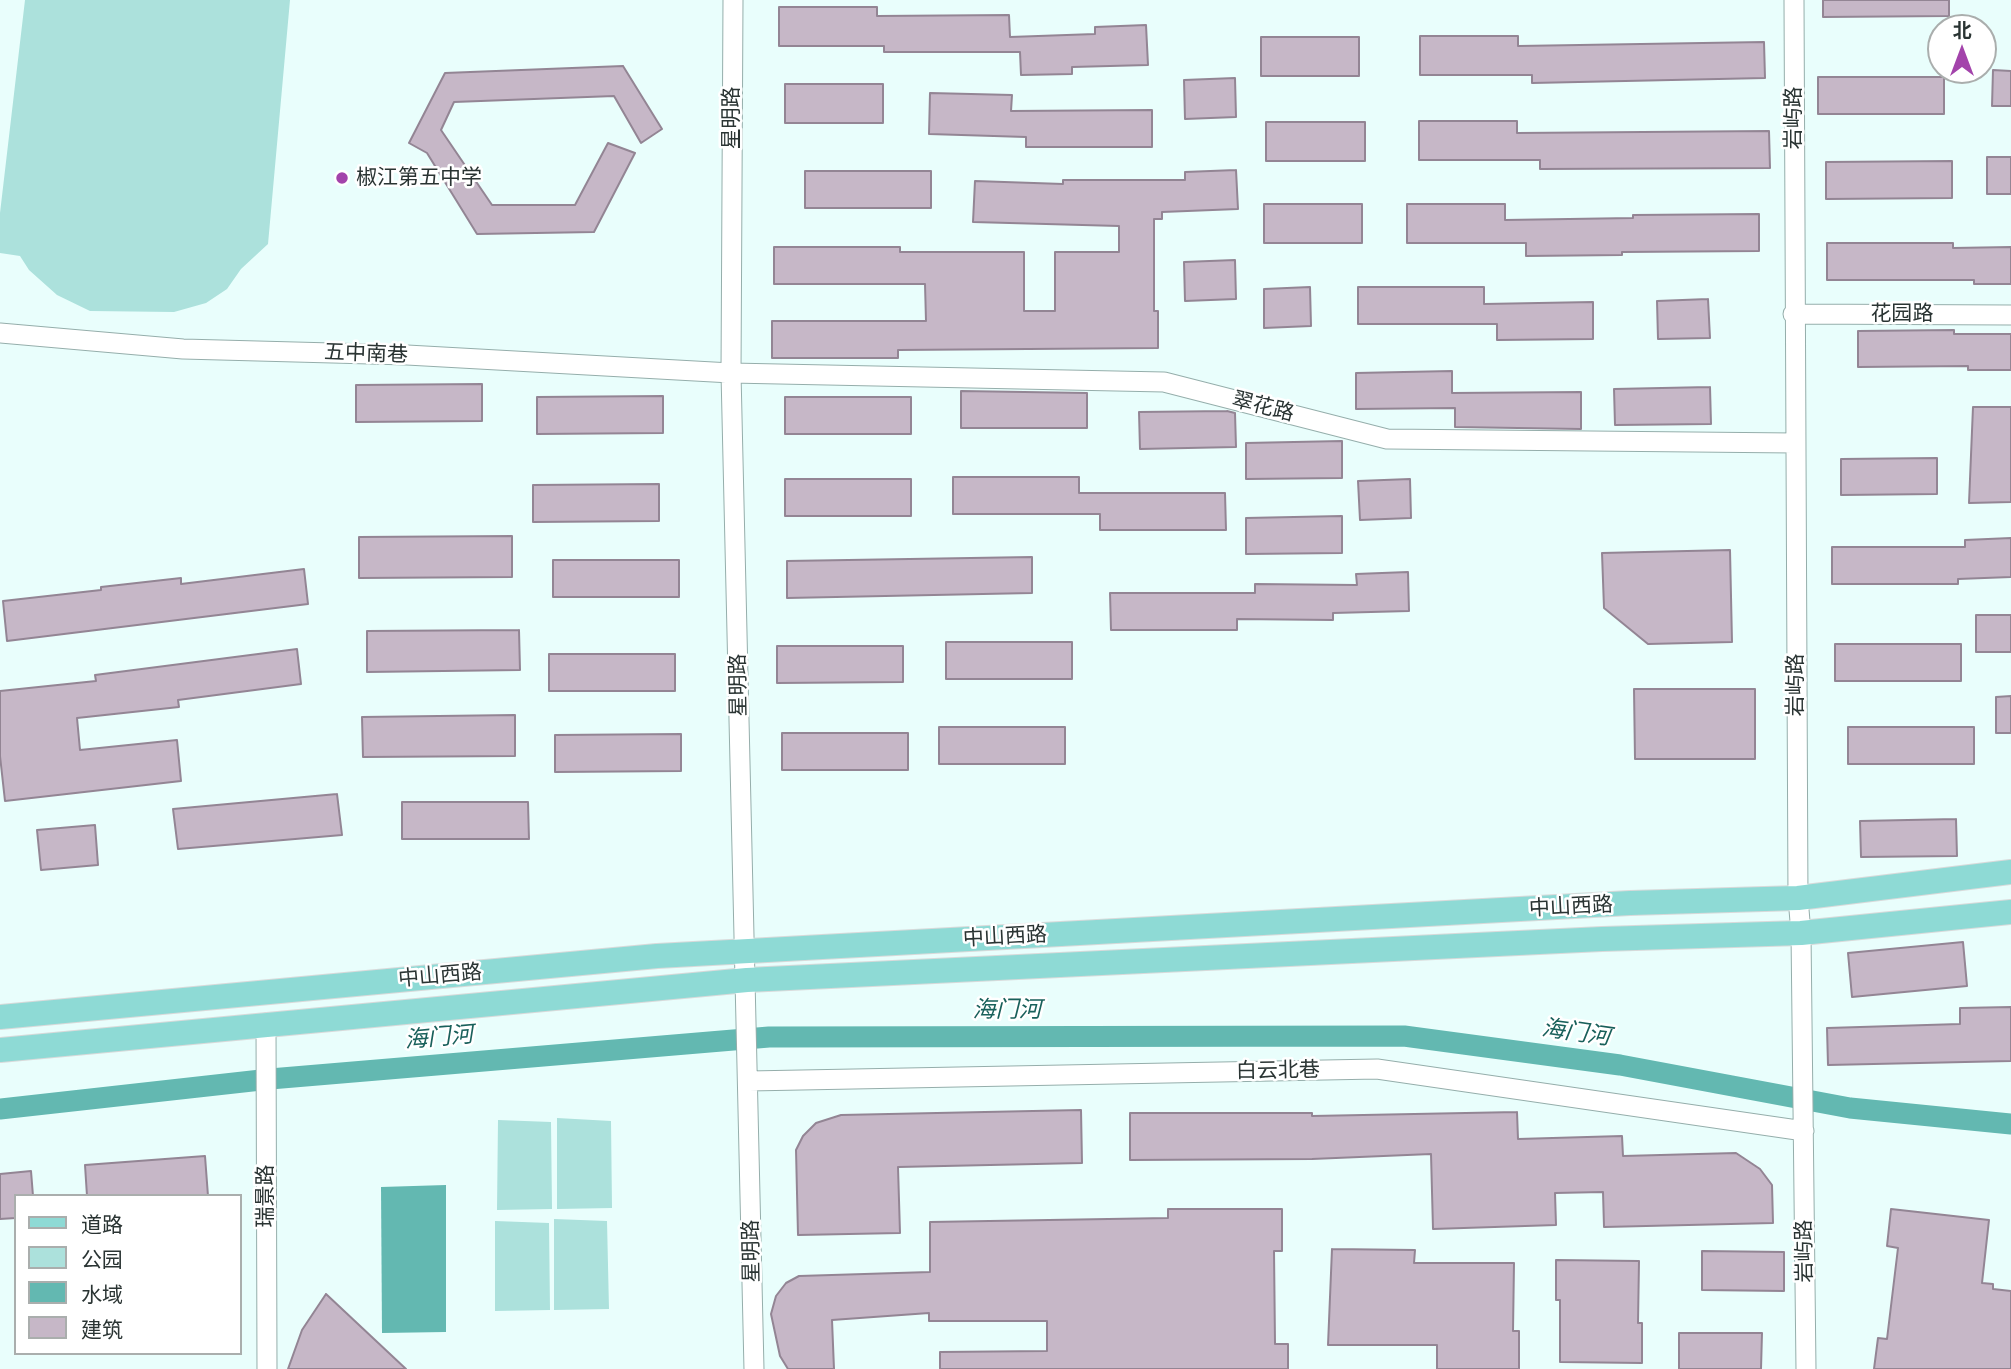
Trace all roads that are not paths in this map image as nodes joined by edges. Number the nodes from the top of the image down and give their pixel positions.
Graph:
1 (733, 0) edge
2 (1794, 0) edge
3 (1793, 314) junction
4 (2011, 315) edge
5 (0, 333) edge
6 (732, 373) junction
7 (1794, 443) junction
8 (2011, 872) edge
9 (1798, 898) junction
10 (2011, 912) edge
11 (1801, 933) junction
12 (746, 950) junction
13 (747, 988) junction
14 (0, 1017) edge
15 (266, 1023) junction
16 (0, 1050) edge
17 (749, 1081) junction
18 (1804, 1130) junction
19 (267, 1369) edge
20 (754, 1369) edge
21 (1807, 1369) edge

1 - 6 street, 星明路
2 - 3 street, 岩屿路
3 - 4 street, 花园路
3 - 7 street, 岩屿路
5 - 6 street, 五中南巷
6 - 7 street, 翠花路
6 - 12 street, 星明路
7 - 9 street, 岩屿路
8 - 9 main road, 中山西路
9 - 11 street, 岩屿路
9 - 12 main road, 中山西路
10 - 11 main road, 中山西路
11 - 13 main road, 中山西路
11 - 18 street, 岩屿路
12 - 13 street, 星明路
12 - 14 main road, 中山西路
13 - 15 main road, 中山西路
13 - 17 street, 星明路
15 - 16 main road, 中山西路
15 - 19 street, 瑞景路
17 - 18 street, 白云北巷
17 - 20 street, 星明路
18 - 21 street, 岩屿路

